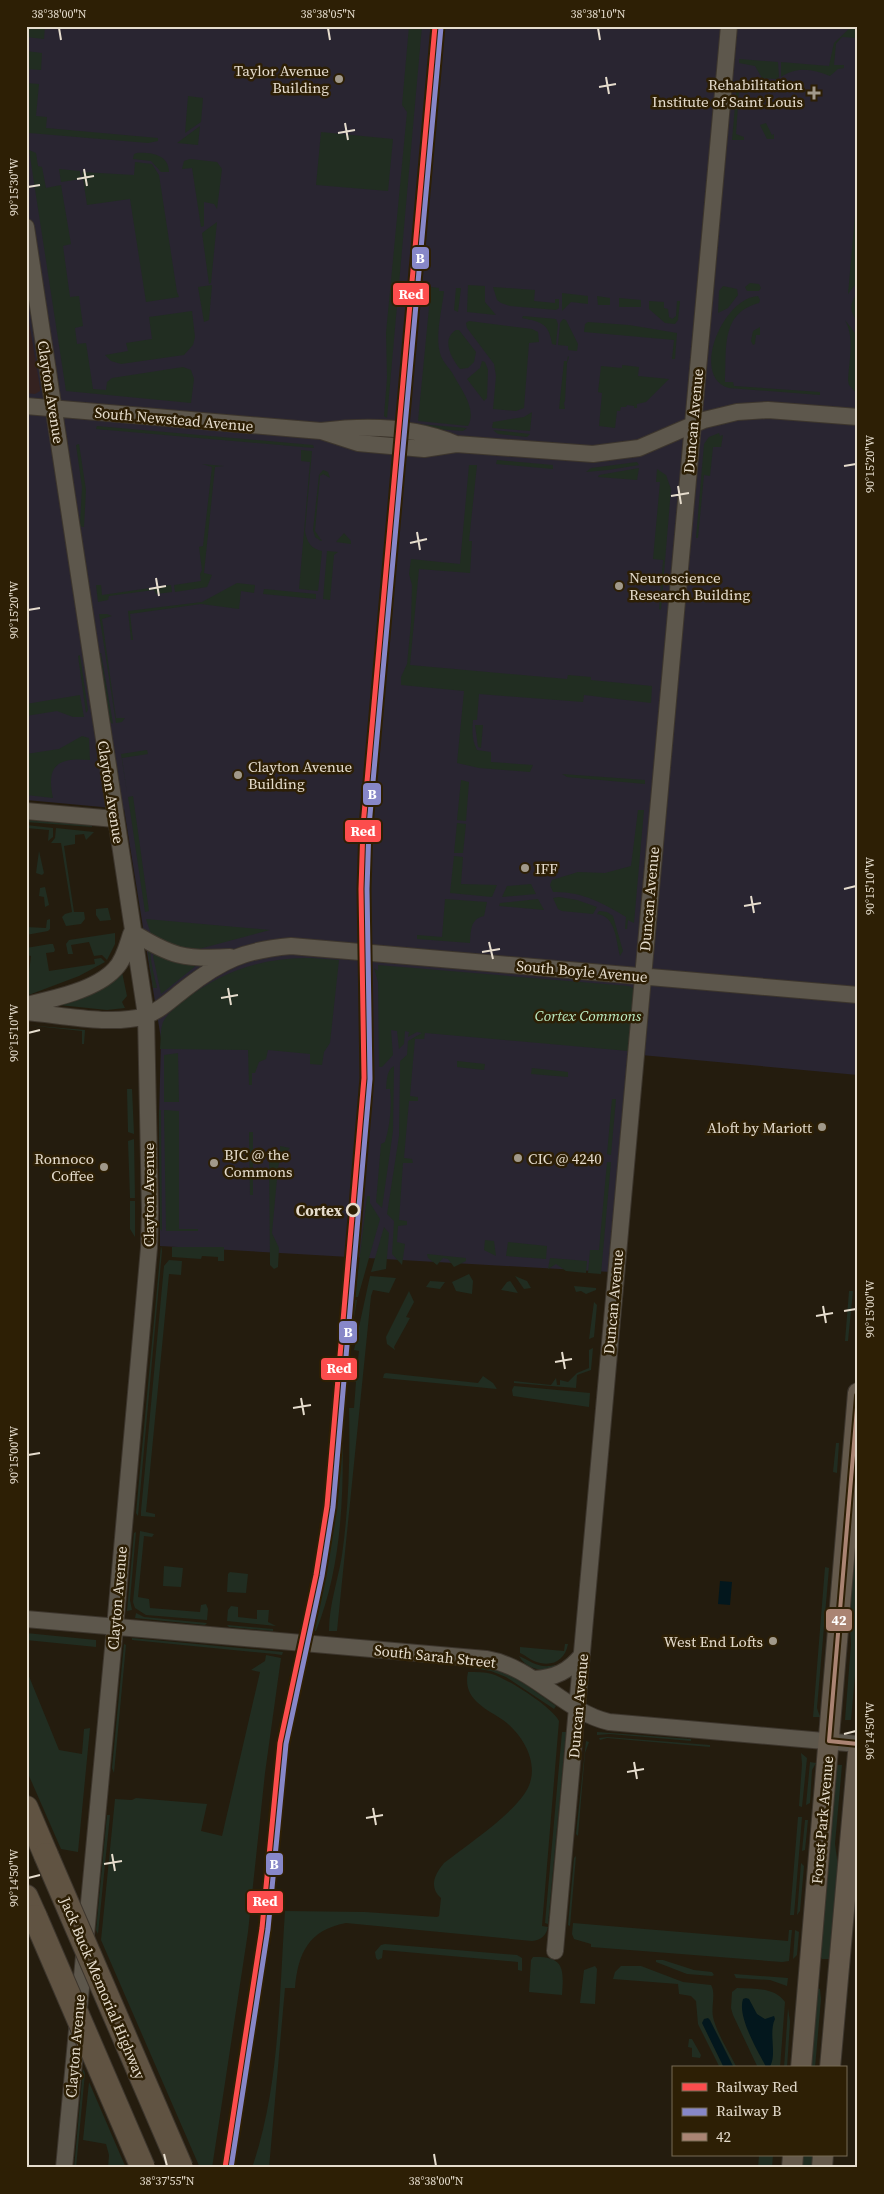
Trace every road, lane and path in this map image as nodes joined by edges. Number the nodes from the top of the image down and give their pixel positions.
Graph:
1 (729, 26) edge
2 (26, 227) edge
3 (26, 406) edge
4 (54, 408) junction
5 (858, 418) edge
6 (693, 425) junction
7 (26, 811) edge
8 (115, 819) junction
9 (132, 932) junction
10 (234, 956) junction
11 (642, 976) junction
12 (858, 994) edge
13 (26, 1006) edge
14 (26, 1012) edge
15 (146, 1016) junction
16 (858, 1393) edge
17 (26, 1620) edge
18 (115, 1627) junction
19 (582, 1655) junction
20 (534, 1679) junction
21 (578, 1709) junction
22 (829, 1741) junction
23 (858, 1744) edge
24 (858, 1752) edge
25 (26, 1808) edge
26 (31, 1907) edge
27 (555, 1951) dead end
28 (801, 2066) edge
29 (830, 2066) edge
30 (64, 2168) edge
31 (143, 2168) edge
32 (181, 2168) edge

1 - 6 street, Duncan Avenue
2 - 4 street, Clayton Avenue
3 - 4 street, South Newstead Avenue
4 - 6 street, South Newstead Avenue
4 - 8 street, Clayton Avenue
5 - 6 street, South Newstead Avenue
6 - 11 street, Duncan Avenue
7 - 8 street
8 - 9 street, Clayton Avenue
9 - 10 street
9 - 13 street
9 - 15 street, Clayton Avenue
10 - 11 street, South Boyle Avenue
10 - 15 street, South Boyle Avenue
11 - 12 street, South Boyle Avenue
11 - 19 street, Duncan Avenue
14 - 15 street, South Boyle Avenue
15 - 18 street, Clayton Avenue
16 - 22 main road, Forest Park Avenue
17 - 18 street, South Sarah Street
18 - 20 street, South Sarah Street
18 - 30 street, Clayton Avenue
19 - 20 street
19 - 21 street, Duncan Avenue
20 - 21 street, South Sarah Street
21 - 22 street, South Sarah Street
21 - 27 street, Duncan Avenue
22 - 23 street, South Sarah Street
22 - 28 main road, Forest Park Avenue
24 - 29 main road, Forest Park Avenue
25 - 32 highway, Jack Buck Memorial Highway, bridge
26 - 31 highway, bridge

